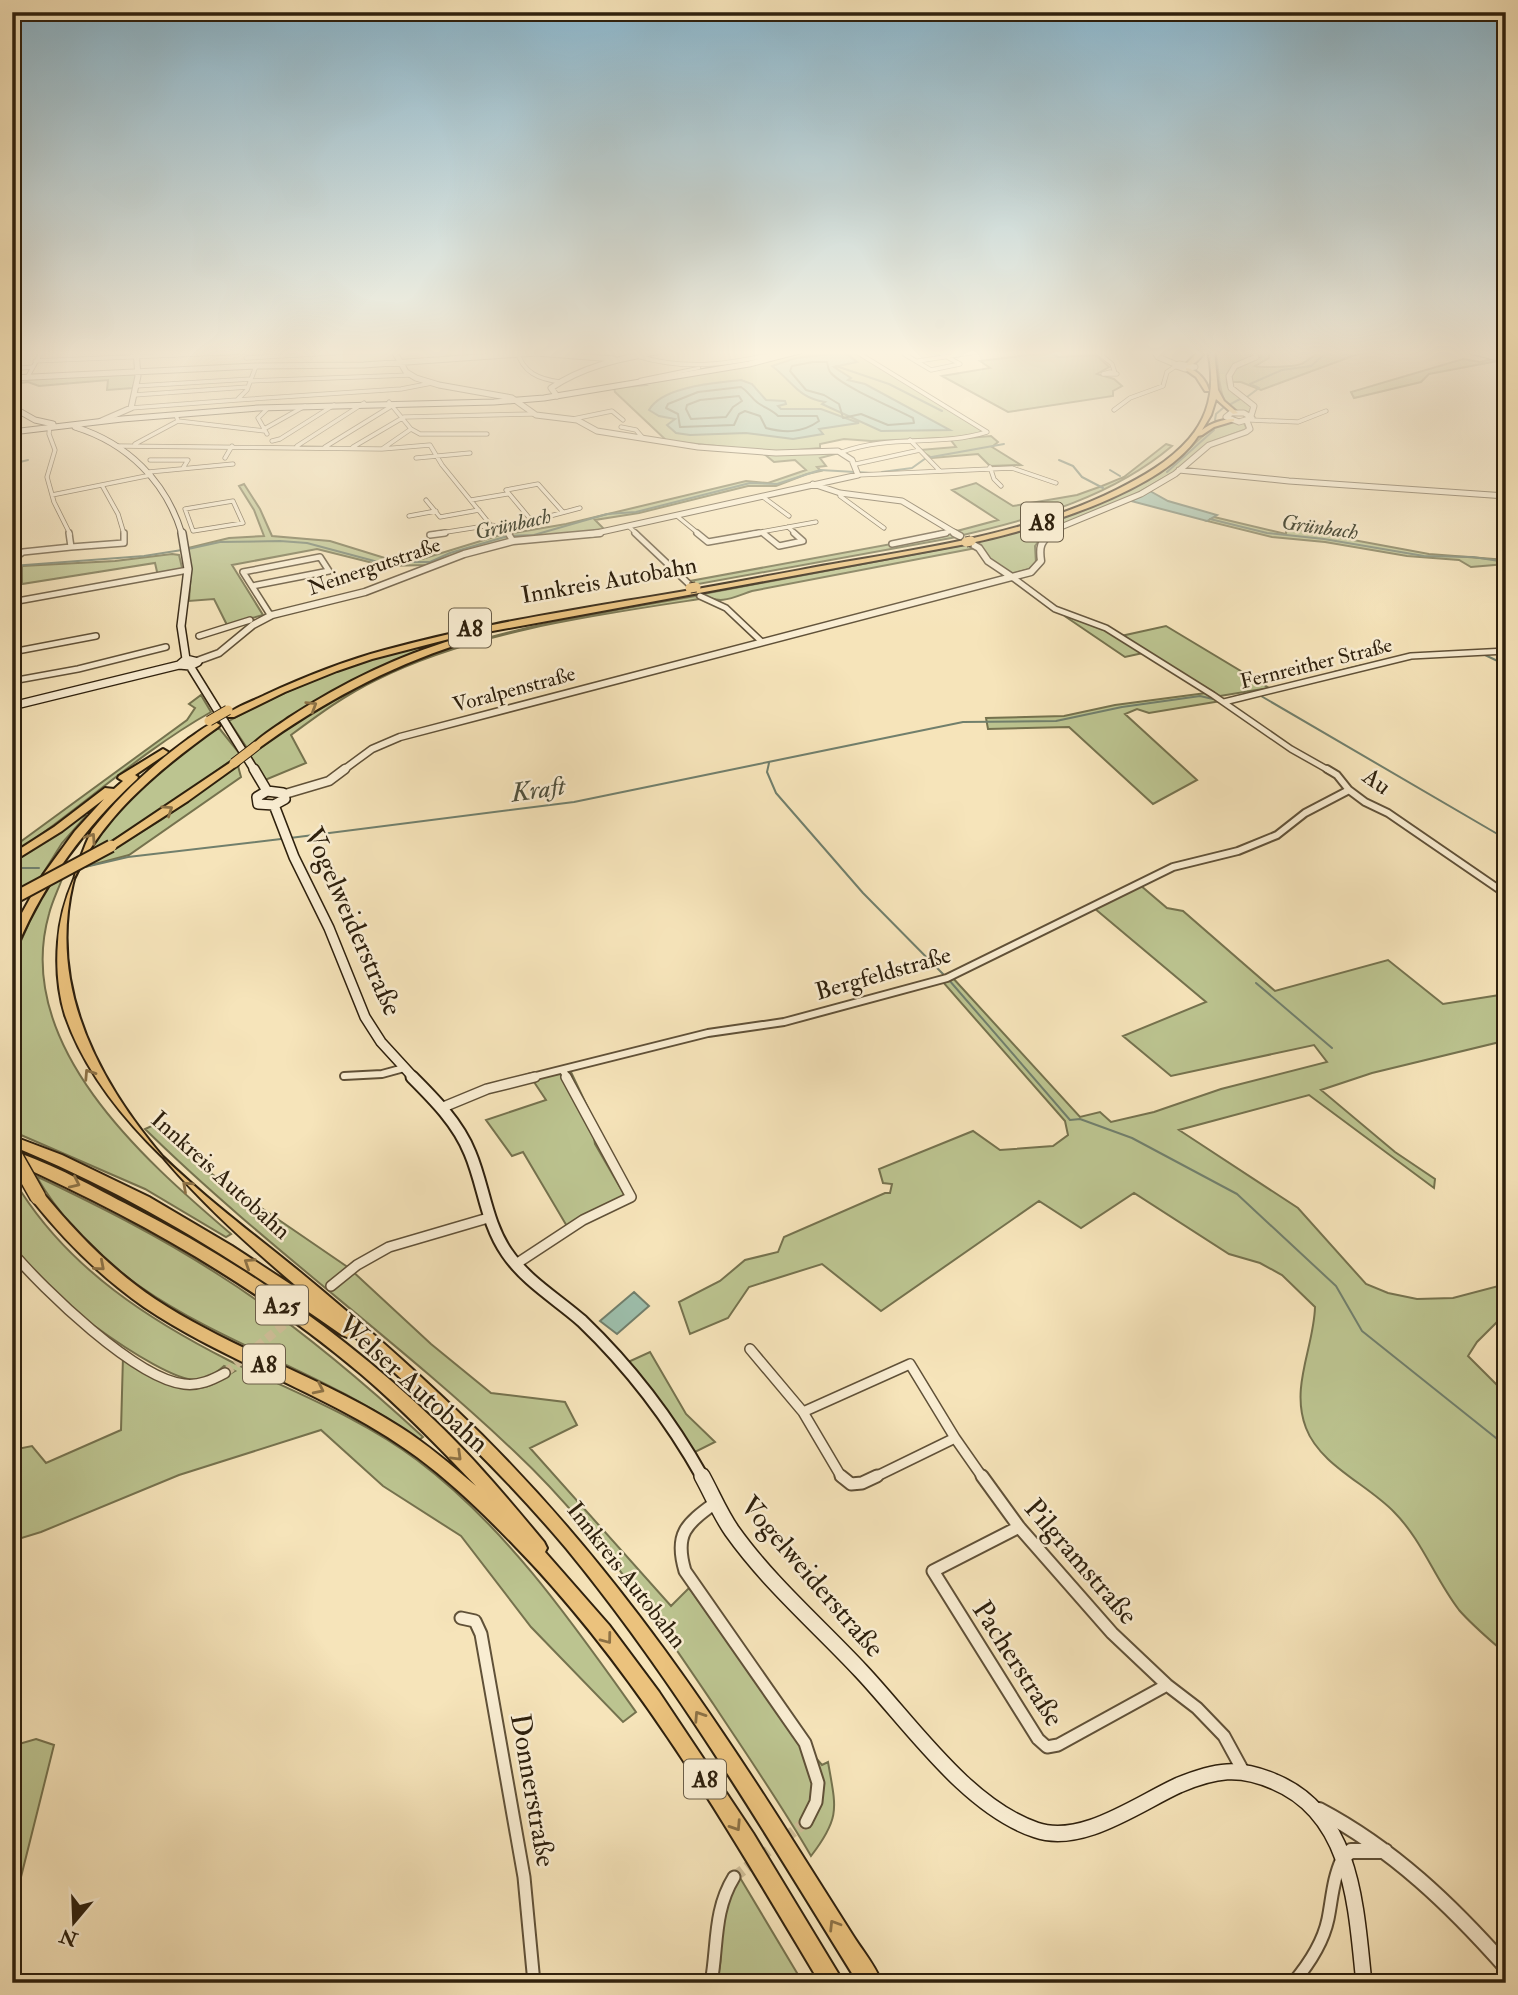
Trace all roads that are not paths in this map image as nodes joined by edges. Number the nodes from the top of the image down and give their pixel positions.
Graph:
1 (54, 444) edge
2 (115, 444) edge
3 (269, 444) edge
4 (271, 444) joint
5 (301, 444) edge
6 (328, 444) edge
7 (359, 444) edge
8 (389, 444) edge
9 (425, 444) edge
10 (426, 444) edge
11 (679, 444) edge
12 (863, 444) edge
13 (914, 444) edge
14 (1178, 444) edge
15 (1186, 444) edge
16 (1212, 444) edge
17 (134, 445) joint
18 (118, 446) junction
19 (232, 446) junction
20 (296, 447) junction
21 (323, 447) junction
22 (351, 449) junction
23 (382, 449) junction
24 (920, 450) junction
25 (842, 452) junction
26 (470, 453) dead end
27 (264, 454) dead end
28 (436, 456) junction
29 (416, 457) dead end
30 (225, 458) dead end
31 (150, 460) dead end
32 (233, 464) dead end
33 (990, 467) junction
34 (183, 468) junction
35 (857, 470) junction
36 (939, 470) junction
37 (1179, 470) junction
38 (150, 474) junction
39 (1056, 483) dead end
40 (813, 484) junction
41 (1001, 486) dead end
42 (103, 487) junction
43 (506, 492) junction
44 (840, 493) junction
45 (52, 495) junction
46 (1506, 495) edge
47 (763, 497) junction
48 (471, 499) junction
49 (426, 500) dead end
50 (580, 508) dead end
51 (479, 510) junction
52 (436, 511) junction
53 (563, 512) junction
54 (409, 516) dead end
55 (677, 516) junction
56 (789, 516) dead end
57 (189, 520) junction
58 (531, 520) junction
59 (178, 522) junction
60 (816, 522) dead end
61 (489, 525) junction
62 (628, 526) junction
63 (510, 527) junction
64 (788, 527) junction
65 (884, 528) dead end
66 (953, 531) junction
67 (762, 532) junction
68 (430, 535) dead end
69 (510, 538) junction
70 (966, 540) junction
71 (124, 543) junction
72 (891, 544) dead end
73 (71, 547) junction
74 (124, 550) dead end
75 (12, 560) edge
76 (188, 570) junction
77 (1012, 577) junction
78 (252, 586) junction
79 (695, 590) junction
80 (12, 602) edge
81 (272, 615) junction
82 (250, 620) dead end
83 (534, 621) junction
84 (228, 626) junction
85 (246, 630) junction
86 (96, 636) dead end
87 (200, 636) dead end
88 (762, 642) junction
89 (166, 647) dead end
90 (1506, 651) edge
91 (12, 653) edge
92 (188, 663) junction
93 (12, 681) edge
94 (1221, 700) junction
95 (12, 706) edge
96 (230, 713) junction
97 (212, 723) junction
98 (164, 752) junction
99 (1349, 790) junction
100 (267, 792) junction
101 (285, 794) junction
102 (274, 805) junction
103 (12, 859) edge
104 (1506, 894) edge
105 (12, 899) edge
106 (12, 944) edge
107 (404, 1068) junction
108 (563, 1071) junction
109 (344, 1076) dead end
110 (441, 1108) junction
111 (12, 1141) edge
112 (12, 1153) edge
113 (38, 1197) joint
114 (488, 1218) junction
115 (12, 1252) edge
116 (516, 1264) junction
117 (331, 1286) dead end
118 (750, 1349) dead end
119 (398, 1368) junction
120 (225, 1373) tunnel mouth
121 (803, 1412) junction
122 (955, 1438) junction
123 (715, 1503) junction
124 (1020, 1527) junction
125 (565, 1585) junction
126 (461, 1618) dead end
127 (1167, 1685) junction
128 (1242, 1769) junction
129 (1314, 1808) junction
130 (806, 1822) tunnel mouth
131 (1385, 1851) junction
132 (1343, 1857) junction
133 (734, 1877) tunnel mouth
134 (1506, 1968) edge
135 (534, 1983) edge
136 (711, 1983) edge
137 (832, 1983) edge
138 (871, 1983) edge
139 (1293, 1983) edge
140 (1364, 1983) edge

1 - 45 street
2 - 18 main road
3 - 19 street
4 - 20 street
4 - 27 street
5 - 20 street
6 - 21 street
7 - 22 street
8 - 23 street
9 - 23 street
10 - 28 street
11 - 25 street
12 - 25 street
13 - 24 street
14 - 70 highway, Innkreis Autobahn / A8
15 - 70 highway, Innkreis Autobahn / A8
16 - 37 street
17 - 18 street
17 - 19 street
18 - 38 main road
19 - 30 street
20 - 21 street
21 - 22 street
22 - 23 street
24 - 35 street
24 - 36 street
25 - 35 street
26 - 28 street
28 - 29 street
28 - 48 street
31 - 34 street
32 - 34 street
33 - 36 street
33 - 39 street
33 - 41 street
34 - 38 street
35 - 36 street
35 - 40 street, Neinergutstraße
37 - 46 street
37 - 77 street, Voralpenstraße
38 - 42 street
38 - 59 main road
40 - 44 street, Fernreither Straße
40 - 47 street, Neinergutstraße
42 - 45 street
42 - 71 street
43 - 48 street
43 - 53 street
43 - 58 street
44 - 65 street
44 - 66 street, Fernreither Straße
45 - 73 street
47 - 55 street, Neinergutstraße
47 - 56 street
48 - 51 street
49 - 52 street
50 - 53 street
51 - 52 street
51 - 61 street
52 - 54 street
53 - 58 street
55 - 62 street, Neinergutstraße
55 - 67 street
57 - 57 street
57 - 59 street
58 - 63 street
59 - 76 main road
60 - 64 street
61 - 63 street
61 - 68 street
62 - 69 street, Neinergutstraße
62 - 79 street
63 - 69 street
64 - 67 street
64 - 67 street
66 - 70 street, Fernreither Straße
66 - 72 street
69 - 81 street, Neinergutstraße
70 - 77 street, Fernreither Straße
70 - 79 highway, Innkreis Autobahn / A8
71 - 73 street
71 - 74 street
73 - 75 street
76 - 80 street
76 - 92 main road
77 - 88 street, Voralpenstraße
77 - 94 street, Fernreither Straße
78 - 78 street
78 - 81 street
79 - 83 highway, Innkreis Autobahn / A8
79 - 88 street
79 - 96 highway, Innkreis Autobahn / A8
81 - 85 street, Neinergutstraße
82 - 84 street
83 - 96 highway, Innkreis Autobahn / A8
105 -> 83 highway, bridge
84 - 85 street
84 - 87 street
85 - 92 street, Neinergutstraße
86 - 91 street
88 - 101 street, Voralpenstraße
89 - 93 street
90 - 94 street, Fernreither Straße
92 - 95 main road
92 - 100 main road
94 - 99 street, Au
96 - 97 highway, Innkreis Autobahn / A8
97 - 98 highway, Innkreis Autobahn / A8
119 -> 97 highway, Innkreis Autobahn / A8
98 - 103 highway
98 - 106 highway, Innkreis Autobahn / A8
99 - 104 street, Au
99 - 108 street, Bergfeldstraße
100 - 101 main road
100 - 102 main road, Vogelweiderstraße
101 - 102 main road
102 - 107 main road, Vogelweiderstraße
107 - 109 street
107 - 110 main road, Vogelweiderstraße
108 - 110 street, Bergfeldstraße
108 - 116 street
110 - 114 main road, Vogelweiderstraße
119 -> 111 highway, Welser Autobahn / A25
112 - 113 highway, A8, bridge
112 -> 125 highway, Welser Autobahn / A25
113 -> 125 highway, A8
114 - 116 main road, Vogelweiderstraße
114 - 117 street
115 - 120 street
116 - 123 main road, Vogelweiderstraße
118 - 121 street
138 -> 119 highway, Innkreis Autobahn / A8
121 - 122 street
121 - 122 street, Pilgramstraße
122 - 124 street, Pilgramstraße
123 - 128 main road, Vogelweiderstraße
123 - 130 street
124 - 127 street, Pilgramstraße
124 - 127 street, Pacherstraße
125 -> 137 highway, A8
126 - 135 street, Donnerstraße
127 - 128 street, Pilgramstraße
128 - 129 main road, Vogelweiderstraße
129 - 131 street
129 - 132 main road, Vogelweiderstraße
131 - 132 street
131 - 134 street
132 - 139 street
132 - 140 main road, Vogelweiderstraße
133 - 136 street

